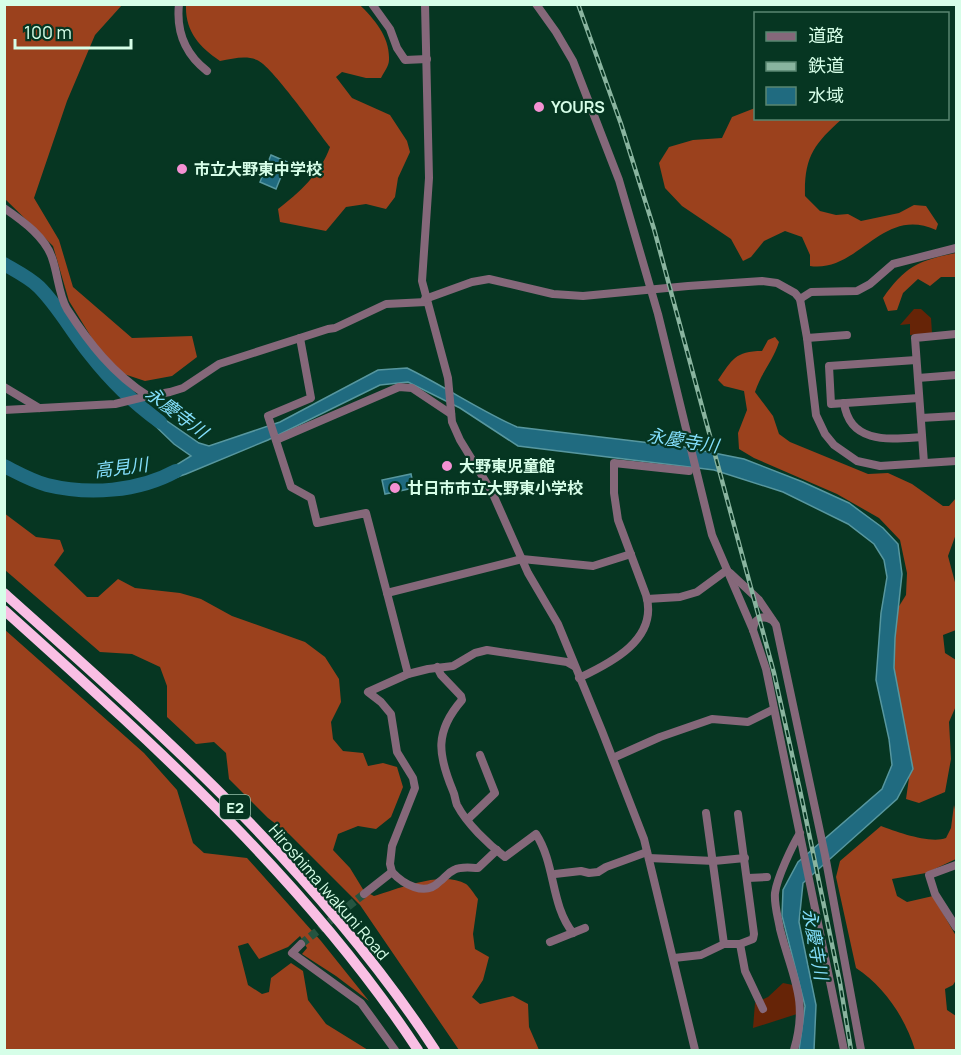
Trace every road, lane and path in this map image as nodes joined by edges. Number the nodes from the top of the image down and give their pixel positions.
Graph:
1 (179, 4) edge
2 (372, 4) edge
3 (425, 4) edge
4 (536, 4) edge
5 (427, 59) junction
6 (207, 71) dead end
7 (4, 208) edge
8 (957, 248) edge
9 (651, 290) junction
10 (800, 298) junction
11 (426, 300) junction
12 (957, 334) edge
13 (847, 335) dead end
14 (807, 338) junction
15 (300, 339) junction
16 (916, 360) junction
17 (957, 375) edge
18 (918, 378) junction
19 (4, 387) edge
20 (148, 396) junction
21 (919, 398) junction
22 (844, 403) junction
23 (41, 409) junction
24 (4, 410) edge
25 (451, 413) junction
26 (957, 416) edge
27 (921, 418) junction
28 (922, 437) junction
29 (276, 440) junction
30 (957, 461) edge
31 (924, 464) junction
32 (689, 471) dead end
33 (631, 554) junction
34 (522, 560) junction
35 (727, 570) junction
36 (4, 593) edge
37 (387, 593) junction
38 (647, 600) junction
39 (4, 610) edge
40 (776, 625) junction
41 (753, 630) junction
42 (574, 666) junction
43 (437, 667) junction
44 (408, 674) junction
45 (579, 678) junction
46 (774, 709) junction
47 (480, 755) dead end
48 (612, 758) junction
49 (705, 813) dead end
50 (738, 814) dead end
51 (468, 819) junction
52 (800, 833) junction
53 (497, 850) junction
54 (648, 855) junction
55 (744, 858) junction
56 (714, 861) junction
57 (957, 865) edge
58 (392, 872) junction
59 (555, 874) dead end
60 (767, 877) dead end
61 (748, 878) junction
62 (364, 894) tunnel mouth
63 (957, 927) edge
64 (585, 928) dead end
65 (573, 933) junction
66 (550, 942) dead end
67 (301, 944) dead end
68 (724, 944) junction
69 (740, 944) junction
70 (674, 958) junction
71 (763, 1009) dead end
72 (394, 1050) edge
73 (418, 1050) edge
74 (435, 1050) edge
75 (695, 1050) edge
76 (794, 1050) edge
77 (844, 1050) edge
78 (861, 1050) edge

1 - 6 street
2 - 5 street
3 - 5 street
4 - 9 street
5 - 11 street
7 - 20 street
8 - 10 street
9 - 10 street
9 - 11 street
9 - 35 street
10 - 14 street
11 - 15 street
11 - 25 street
12 - 16 street
13 - 14 street
14 - 31 street
15 - 20 street
15 - 29 street
16 - 18 street
16 - 22 street
17 - 18 street
18 - 21 street
19 - 23 street
20 - 23 street
21 - 22 street
21 - 27 street
22 - 28 street
23 - 24 street
25 - 29 street
25 - 34 street
26 - 27 street
27 - 28 street
28 - 31 street
29 - 37 street
30 - 31 street
32 - 33 street
33 - 34 street
33 - 38 street
34 - 37 street
34 - 42 street
35 - 38 street
35 - 40 street
35 - 41 street
36 - 74 highway, Hiroshima Iwakuni Road / E2
37 - 44 street
38 - 45 street
39 - 73 highway, Hiroshima Iwakuni Road / E2
40 - 41 street
40 - 78 street
41 - 46 street
42 - 43 street
42 - 45 street
43 - 44 street
43 - 51 street
44 - 58 street
45 - 48 street
46 - 48 street
46 - 52 street
47 - 51 street
48 - 54 street
49 - 56 street
50 - 55 street
51 - 53 street
52 - 76 street
52 - 77 street
53 - 58 street
53 - 65 street
54 - 56 street
54 - 59 street
54 - 70 street
55 - 56 street
55 - 61 street
56 - 68 street
57 - 63 street
58 - 62 street
60 - 61 street
61 - 69 street
64 - 65 street
65 - 66 street
67 - 72 street
68 - 69 street
68 - 70 street
69 - 71 street
70 - 75 street

